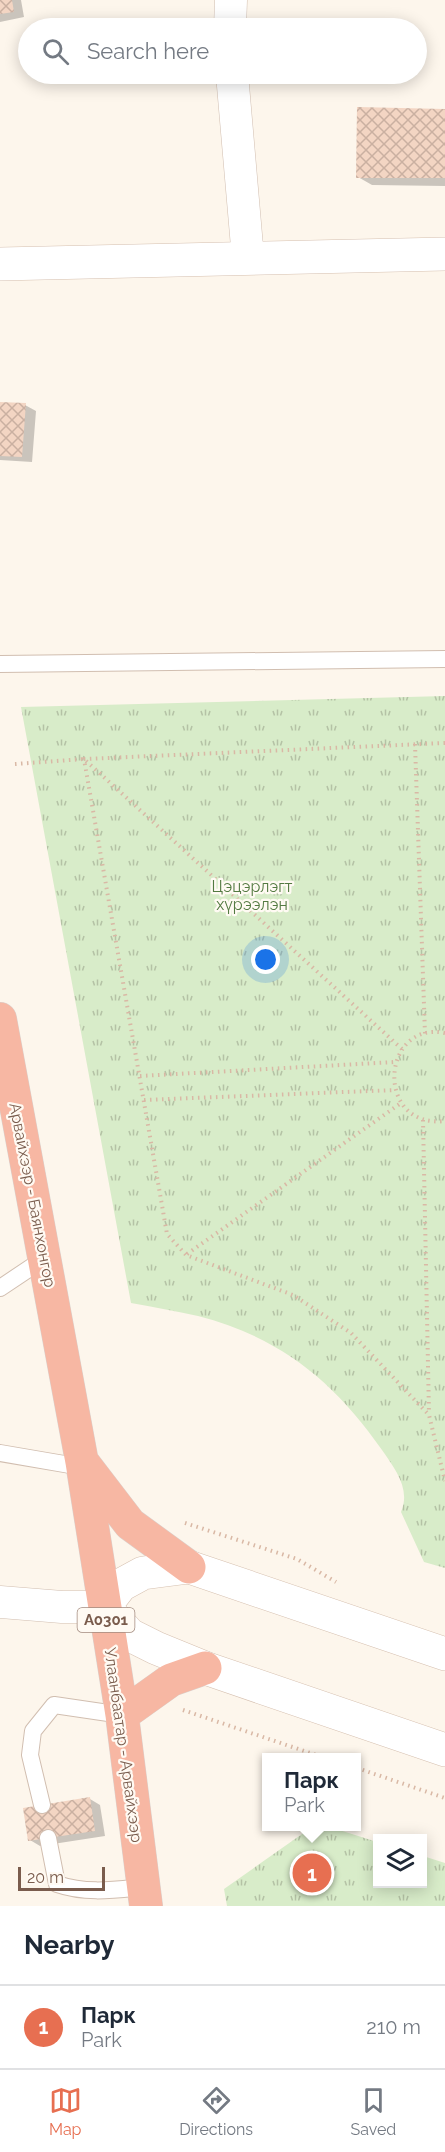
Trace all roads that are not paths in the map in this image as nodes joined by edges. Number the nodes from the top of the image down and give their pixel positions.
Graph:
1 (231, 0) edge
2 (230, 18) edge
3 (233, 84) edge
4 (445, 254) edge
5 (248, 258) junction
6 (0, 264) edge
7 (445, 659) edge
8 (0, 664) edge
9 (0, 1019) edge
10 (45, 1258) junction
11 (0, 1288) edge
12 (60, 1335) joint
13 (0, 1452) edge
14 (82, 1462) junction
15 (189, 1567) junction
16 (0, 1602) edge
17 (104, 1606) junction
18 (445, 1654) edge
19 (205, 1668) junction
20 (134, 1706) junction
21 (445, 1750) edge
22 (42, 1805) dead end
23 (48, 1838) dead end
24 (144, 1897) edge

1 - 2 street
3 - 5 street
4 - 5 main road
5 - 6 main road
7 - 8 lane
9 - 10 highway, Арвайхээр - Баянхонгор / A0301
10 - 11 lane
10 - 12 highway, Арвайхээр - Баянхонгор / A0301
12 - 14 highway, Улаанбаатар - Арвайхээр / A0301
13 - 14 lane
14 - 15 highway
14 - 17 highway, Улаанбаатар - Арвайхээр / A0301
15 - 17 main road
15 - 18 main road
16 - 17 street
17 - 19 main road
17 - 20 highway, Улаанбаатар - Арвайхээр / A0301
19 - 20 highway
19 - 21 main road
20 - 22 lane
20 - 24 highway, Улаанбаатар - Арвайхээр / A0301
23 - 24 lane

